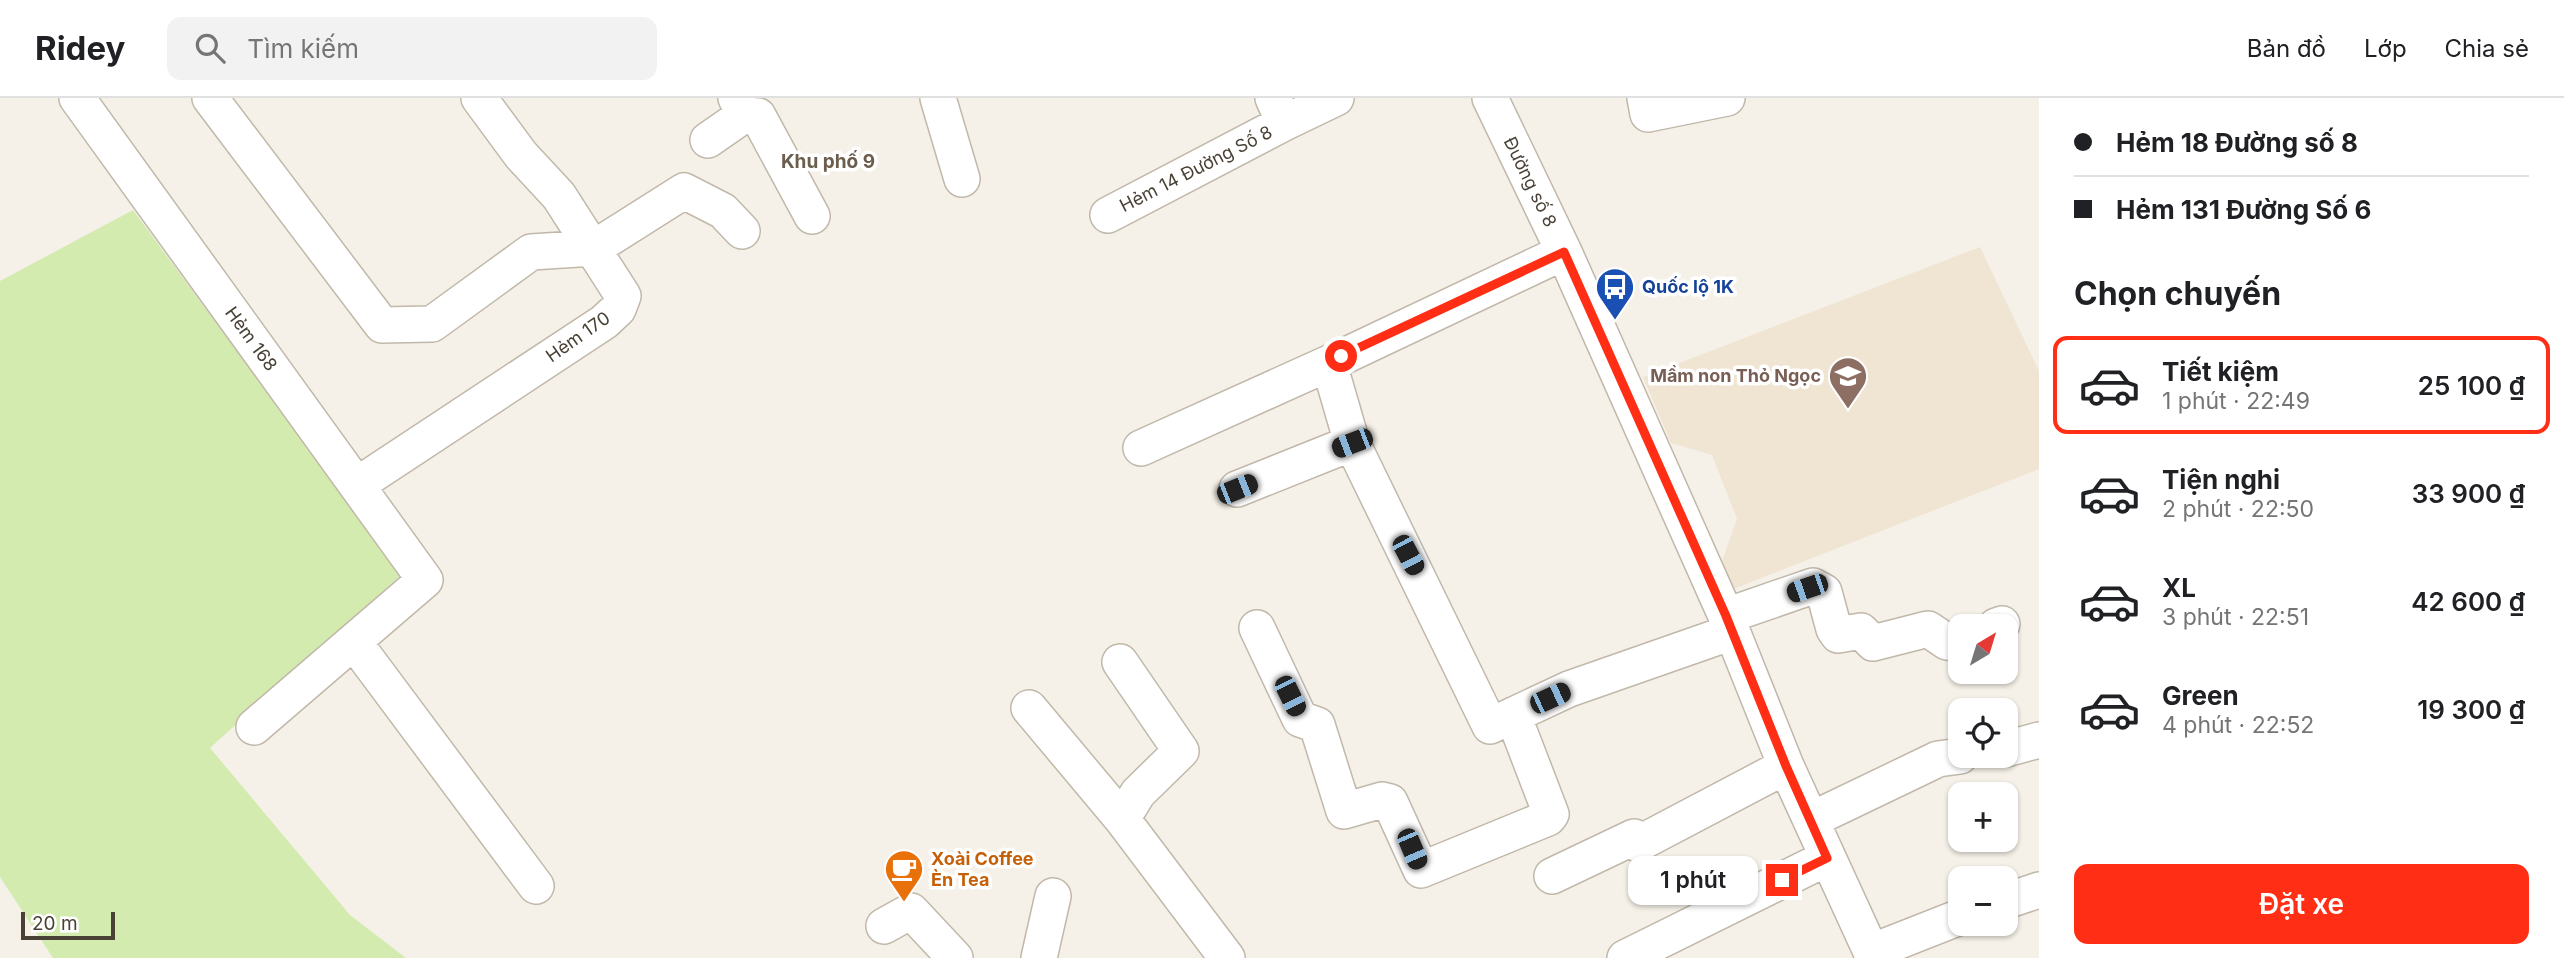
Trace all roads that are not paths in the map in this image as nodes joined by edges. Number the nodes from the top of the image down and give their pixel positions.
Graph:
1 (77, 98) edge
2 (211, 98) edge
3 (479, 98) edge
4 (938, 98) edge
5 (1336, 98) edge
6 (1490, 98) edge
7 (1645, 98) edge
8 (1727, 98) edge
9 (740, 107) edge
10 (1279, 111) edge
11 (708, 140) dead end
12 (962, 179) dead end
13 (1108, 215) dead end
14 (812, 216) dead end
15 (742, 231) dead end
16 (594, 248) junction
17 (1564, 252) junction
18 (1334, 362) junction
19 (1352, 443) junction
20 (1141, 448) dead end
21 (357, 485) junction
22 (1237, 489) dead end
23 (1729, 624) junction
24 (1257, 628) dead end
25 (354, 642) junction
26 (1948, 642) edge
27 (1120, 662) dead end
28 (1029, 708) dead end
29 (1501, 720) junction
30 (254, 727) dead end
31 (2039, 740) edge
32 (2018, 746) edge
33 (1948, 758) edge
34 (1786, 766) junction
35 (1122, 819) junction
36 (1811, 820) junction
37 (1827, 858) junction
38 (1552, 876) dead end
39 (536, 886) dead end
40 (2039, 890) edge
41 (1053, 896) dead end
42 (2018, 897) edge
43 (1948, 922) edge
44 (884, 926) dead end
45 (1872, 955) edge
46 (954, 958) edge
47 (1039, 958) edge
48 (1227, 958) edge
49 (1625, 958) edge

1 - 21 street, Hẻm 168
2 - 16 street
3 - 16 street, Hẻm 170
4 - 12 street
5 - 10 street, Hẻm 14 Đường Số 8
6 - 17 street, Đường số 8
7 - 8 street
9 - 11 street
9 - 14 street
10 - 13 street, Hẻm 14 Đường Số 8
15 - 16 street
16 - 21 street, Hẻm 170
17 - 18 street
17 - 23 street, Đường số 8
18 - 19 street
18 - 20 street
19 - 22 street
19 - 29 street
21 - 25 street, Hẻm 168
23 - 26 street
23 - 29 street
23 - 34 street, Đường số 8
24 - 29 street
25 - 30 street
25 - 39 street
27 - 35 street
28 - 35 street
31 - 32 street
33 - 36 street
34 - 36 street, Đường số 8
34 - 38 street
35 - 48 street
36 - 37 street, Đường số 8
37 - 45 street, Đường số 8
37 - 49 street
40 - 42 street
41 - 47 street
43 - 45 street
44 - 46 street

